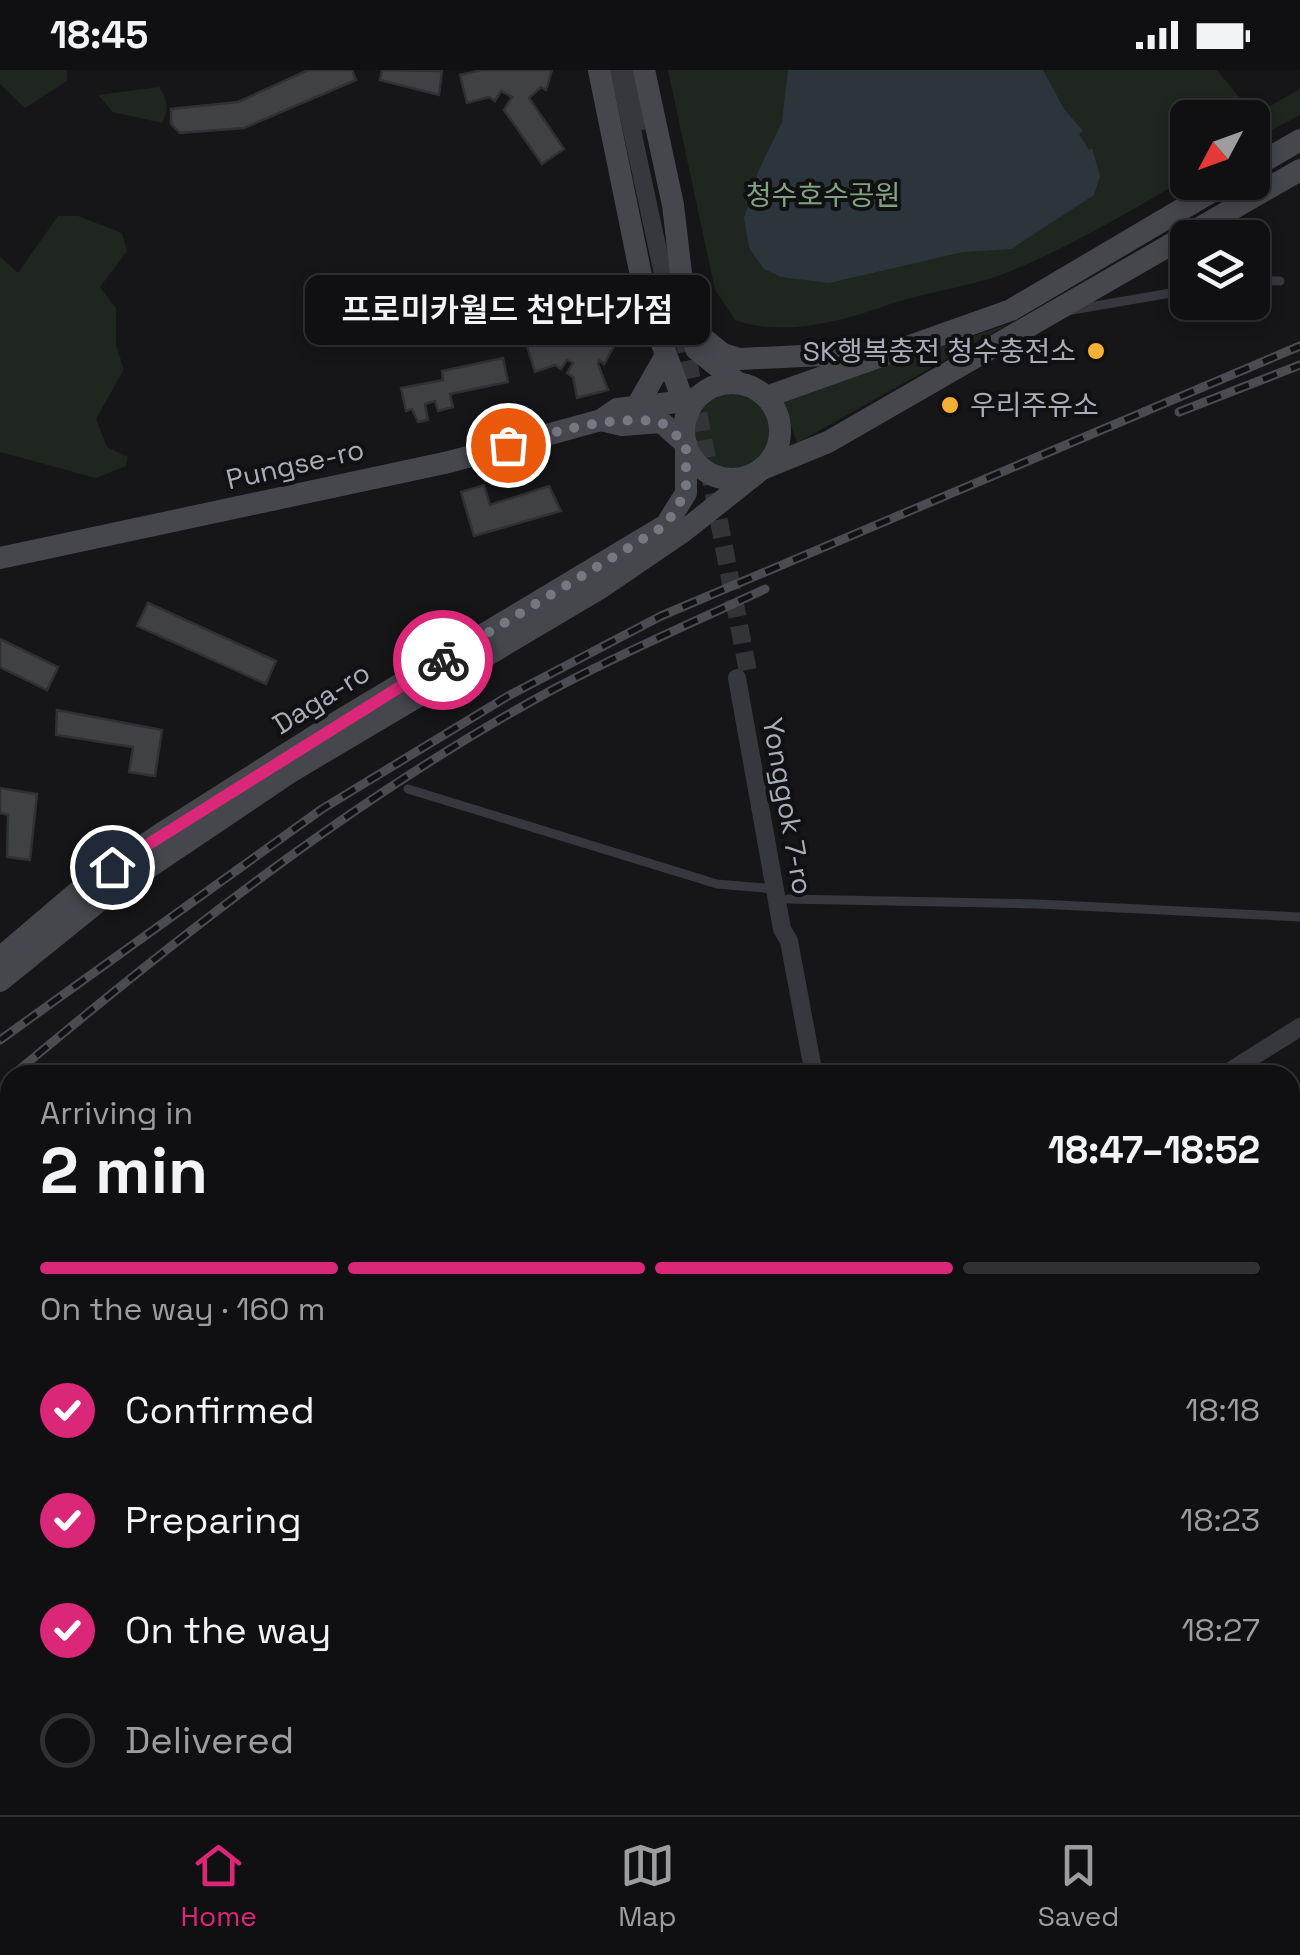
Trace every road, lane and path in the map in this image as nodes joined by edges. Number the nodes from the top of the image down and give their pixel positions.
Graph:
1 (599, 70) edge
2 (619, 70) edge
3 (631, 70) edge
4 (644, 70) edge
5 (1300, 140) edge
6 (1270, 158) edge
7 (1300, 170) edge
8 (1197, 200) edge
9 (1270, 280) edge
10 (1280, 280) dead end
11 (674, 288) junction
12 (1170, 293) edge
13 (646, 300) junction
14 (1054, 312) junction
15 (884, 352) junction
16 (665, 357) junction
17 (738, 384) junction
18 (766, 397) junction
19 (688, 405) junction
20 (636, 406) junction
21 (601, 420) junction
22 (828, 442) junction
23 (686, 444) junction
24 (762, 469) junction
25 (684, 531) junction
26 (0, 558) edge
27 (743, 678) tunnel mouth
28 (408, 789) dead end
29 (782, 894) junction
30 (1300, 917) edge
31 (0, 958) edge
32 (0, 981) edge
33 (1300, 1028) edge
34 (812, 1065) edge
35 (1240, 1065) edge

1 - 13 street
2 - 11 street
3 - 11 street
4 - 11 street
5 - 6 street
7 - 14 street
8 - 15 street
9 - 10 lane
11 - 13 street
11 - 15 street
11 - 17 street
12 - 14 lane
13 - 16 street
14 - 22 street
15 - 18 street
16 - 19 street
16 - 20 street
17 - 18 street
17 - 19 street
18 - 24 street
19 - 20 street, Pungse-ro
19 - 23 street
20 - 21 street, Pungse-ro
21 - 23 street, Pungse-ro
21 - 26 street, Pungse-ro
22 - 24 street
22 - 25 street
23 - 24 street
23 - 31 street, Daga-ro
24 - 25 street, Daga-ro
25 - 32 street, Daga-ro
27 - 29 street, Yonggok 7-ro
28 - 29 lane
29 - 30 lane
29 - 34 street, Yonggok 7-ro
33 - 35 street

